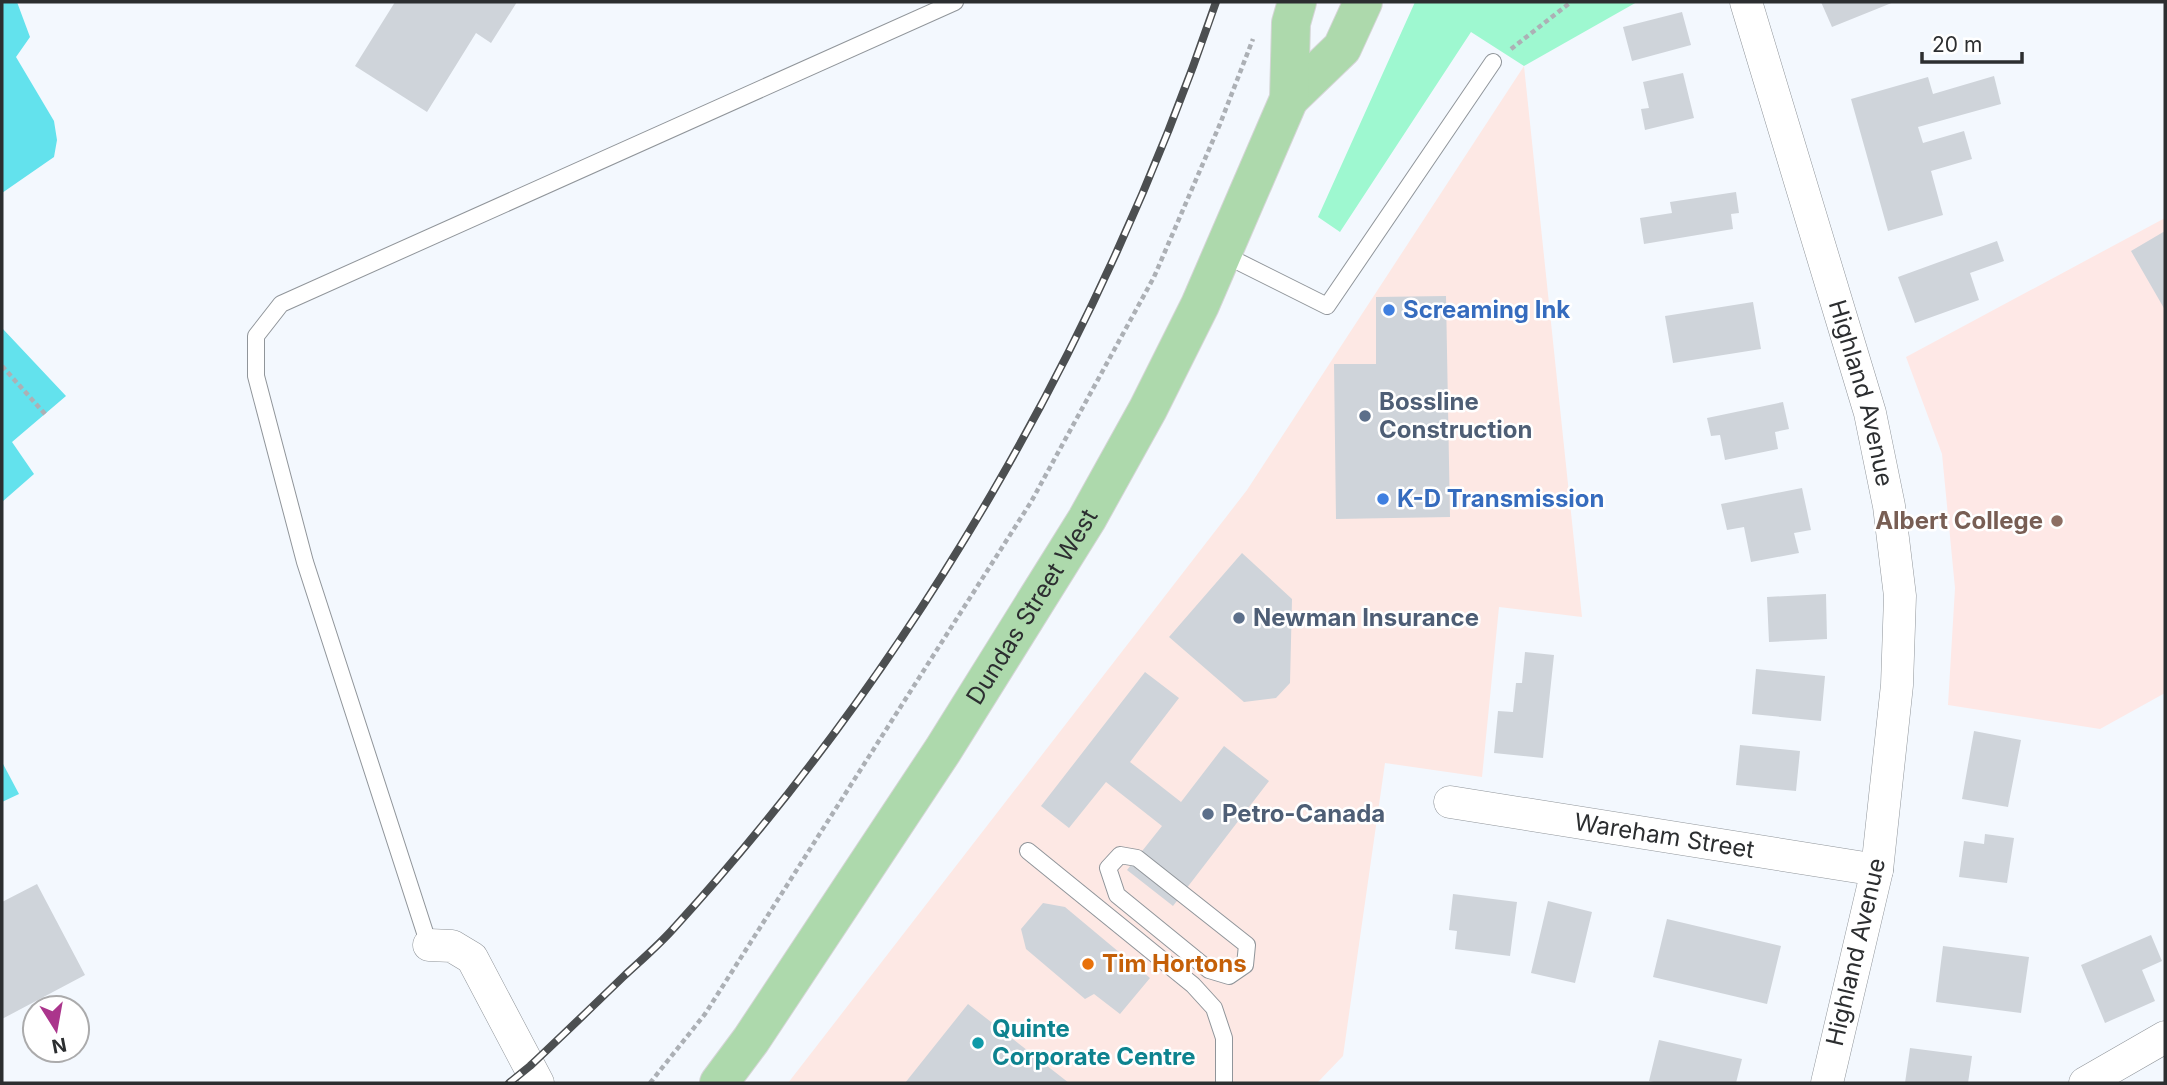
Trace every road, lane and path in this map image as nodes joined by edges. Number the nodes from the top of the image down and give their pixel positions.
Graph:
1 (955, 2) edge
2 (1297, 2) edge
3 (1363, 2) edge
4 (1571, 2) edge
5 (1746, 2) edge
6 (1257, 26) dead end
7 (1493, 62) joint
8 (1289, 99) junction
9 (1223, 254) junction
10 (2, 366) edge
11 (45, 414) dead end
12 (1450, 802) dead end
13 (1028, 851) dead end
14 (1108, 868) joint
15 (1877, 870) junction
16 (429, 945) joint
17 (2165, 1037) edge
18 (538, 1083) edge
19 (650, 1083) edge
20 (719, 1083) edge
21 (1224, 1083) edge
22 (1827, 1083) edge
23 (2085, 1083) edge

1 - 16 lane
2 - 8 main road, Dundas Street West
3 - 8 main road, Dundas Street West
4 - 7 path
5 - 15 street, Highland Avenue
6 - 19 path
7 - 9 lane
8 - 9 main road, Dundas Street West
9 - 20 main road, Dundas Street West
10 - 11 path
12 - 15 street, Wareham Street
13 - 21 lane
14 - 14 lane
15 - 22 street, Highland Avenue
16 - 18 street
17 - 23 street

